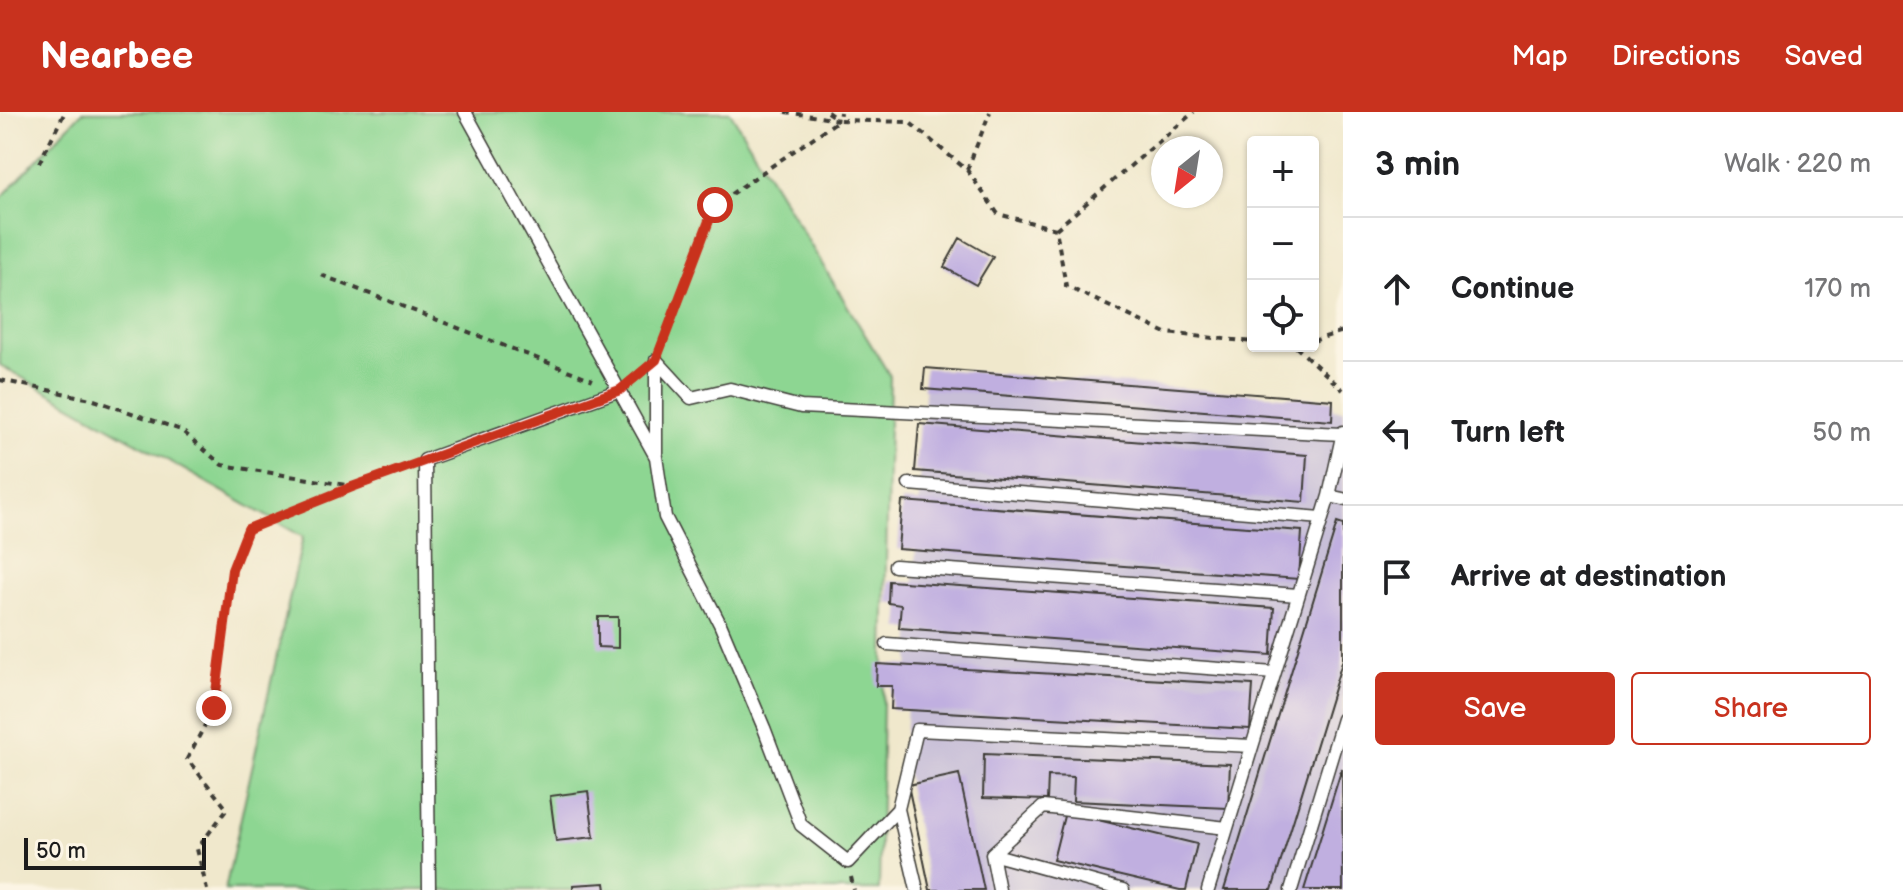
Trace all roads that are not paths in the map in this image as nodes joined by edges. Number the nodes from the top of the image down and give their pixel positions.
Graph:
1 (465, 112) edge
2 (620, 390) junction
3 (1342, 433) edge
4 (656, 457) junction
5 (909, 484) dead end
6 (1329, 496) junction
7 (1343, 499) edge
8 (1322, 518) junction
9 (895, 566) dead end
10 (1298, 595) junction
11 (887, 644) dead end
12 (1274, 673) junction
13 (1343, 719) edge
14 (1252, 746) junction
15 (898, 809) junction
16 (1227, 828) junction
17 (992, 854) junction
18 (429, 890) edge
19 (917, 890) edge
20 (999, 890) edge
21 (1123, 890) edge
22 (1208, 890) edge
23 (1291, 890) edge

1 - 2 lane
2 - 4 lane
2 - 18 lane
3 - 4 lane
3 - 6 lane
4 - 15 lane
5 - 8 lane
6 - 7 lane
6 - 8 lane
8 - 10 lane
9 - 10 lane
10 - 12 lane
11 - 12 lane
12 - 14 lane
13 - 23 lane
14 - 15 lane
14 - 16 lane
15 - 19 lane
16 - 17 lane
16 - 22 lane
17 - 20 lane
17 - 21 lane

